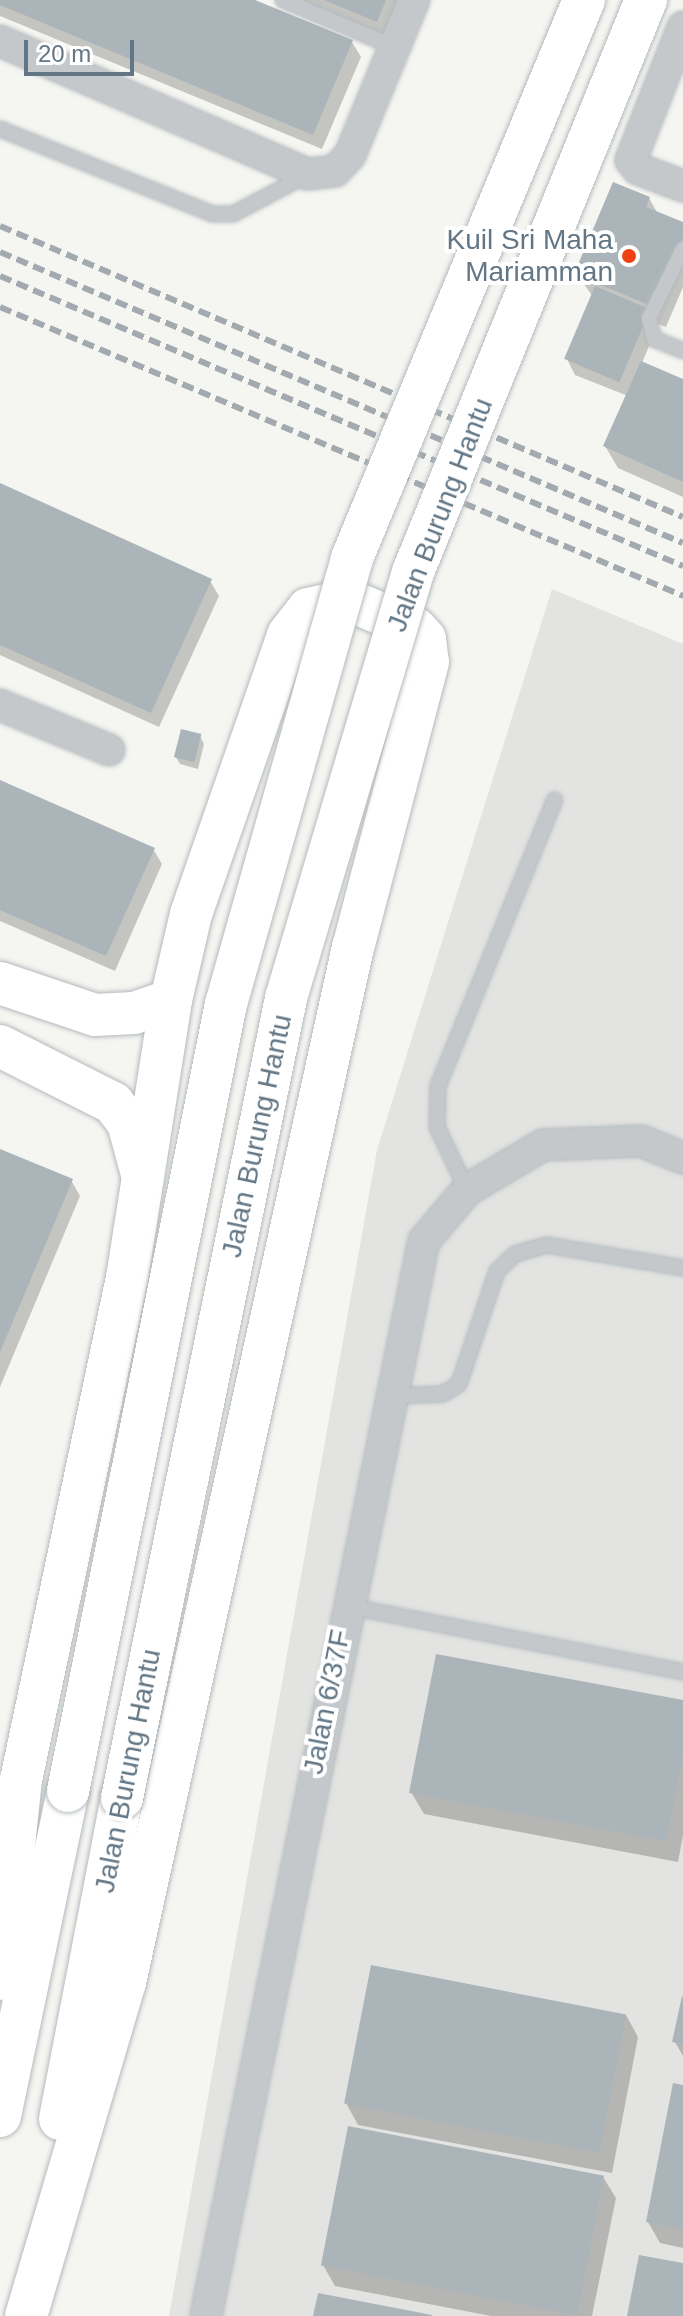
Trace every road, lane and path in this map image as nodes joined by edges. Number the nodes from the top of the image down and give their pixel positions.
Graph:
1 (283, 0) edge
2 (414, 0) edge
3 (584, 0) edge
4 (646, 0) edge
5 (683, 27) edge
6 (0, 41) edge
7 (394, 47) junction
8 (0, 129) edge
9 (308, 174) junction
10 (683, 186) edge
11 (683, 249) edge
12 (683, 351) edge
13 (0, 705) edge
14 (109, 750) dead end
15 (555, 800) dead end
16 (0, 983) edge
17 (171, 1000) junction
18 (0, 1046) edge
19 (683, 1158) edge
20 (145, 1186) junction
21 (467, 1190) junction
22 (683, 1268) edge
23 (391, 1396) junction
24 (346, 1606) junction
25 (683, 1672) edge
26 (0, 1979) edge
27 (0, 2116) edge
28 (24, 2316) edge
29 (206, 2316) edge

1 - 7 lane
2 - 7 street
3 - 27 main road, Jalan Burung Hantu, bridge
4 - 28 main road, Jalan Burung Hantu, bridge
5 - 10 street
6 - 9 street
7 - 9 street
8 - 9 lane
11 - 12 lane
13 - 14 street
15 - 21 lane
16 - 17 main road
17 - 20 main road
17 - 28 main road
18 - 20 main road
19 - 21 street, Jalan 6/37F
20 - 26 main road
21 - 23 street, Jalan 6/37F
22 - 23 lane
23 - 24 street, Jalan 6/37F
24 - 25 lane
24 - 29 street, Jalan 6/37F

